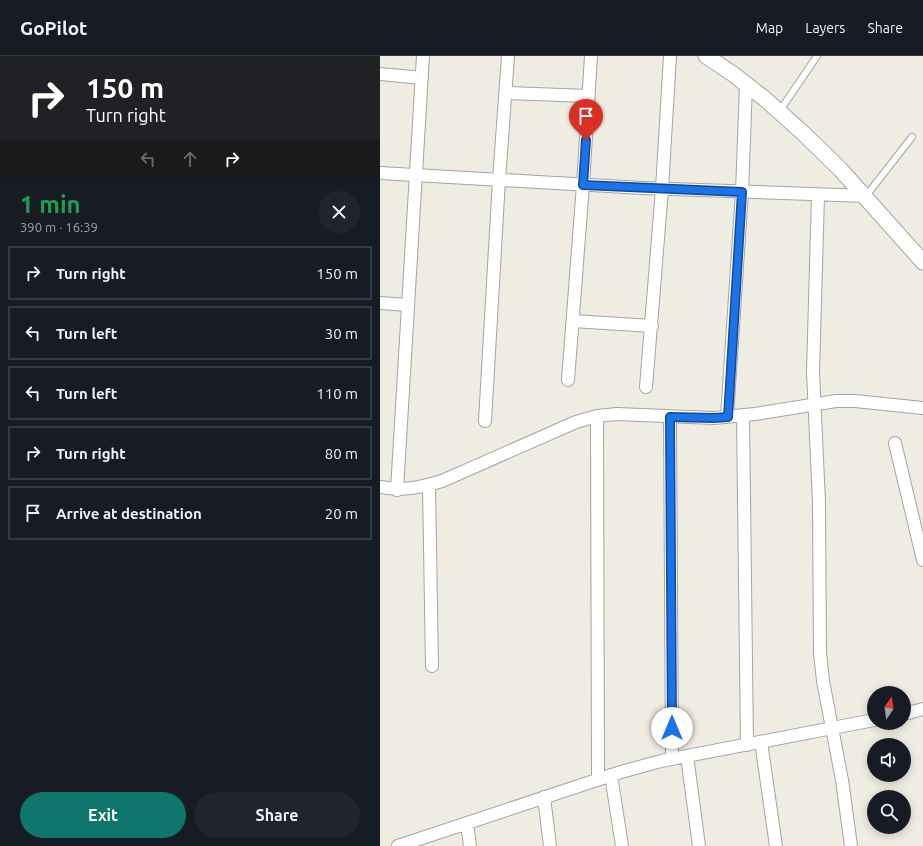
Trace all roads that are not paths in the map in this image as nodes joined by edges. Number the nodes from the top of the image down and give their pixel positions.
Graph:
1 (423, 56) edge
2 (508, 56) edge
3 (591, 56) edge
4 (670, 56) edge
5 (706, 56) edge
6 (817, 56) edge
7 (380, 74) edge
8 (422, 78) junction
9 (746, 85) junction
10 (505, 93) junction
11 (588, 96) junction
12 (778, 112) junction
13 (912, 137) dead end
14 (380, 173) edge
15 (415, 175) junction
16 (499, 180) junction
17 (583, 185) junction
18 (662, 189) junction
19 (742, 192) junction
20 (818, 195) junction
21 (866, 196) junction
22 (923, 262) edge
23 (380, 303) edge
24 (407, 305) junction
25 (573, 321) junction
26 (652, 326) junction
27 (568, 380) dead end
28 (646, 387) dead end
29 (815, 404) junction
30 (923, 408) edge
31 (597, 416) junction
32 (743, 416) junction
33 (670, 417) junction
34 (728, 417) junction
35 (485, 421) dead end
36 (894, 443) dead end
37 (429, 485) junction
38 (380, 487) edge
39 (397, 490) junction
40 (923, 560) edge
41 (432, 666) dead end
42 (923, 710) edge
43 (911, 713) edge
44 (867, 721) edge
45 (832, 728) junction
46 (762, 742) junction
47 (747, 745) junction
48 (687, 756) junction
49 (672, 759) junction
50 (611, 775) junction
51 (598, 779) junction
52 (544, 797) junction
53 (467, 823) junction
54 (398, 846) edge
55 (470, 846) edge
56 (550, 846) edge
57 (622, 846) edge
58 (699, 846) edge
59 (776, 846) edge
60 (851, 846) edge

1 - 8 street
2 - 10 street
3 - 11 street
4 - 18 street
5 - 9 street
6 - 12 lane
7 - 8 street
8 - 15 street
9 - 12 street
9 - 19 street
10 - 11 street
10 - 16 street
11 - 17 street
12 - 21 street
13 - 21 lane
14 - 15 street
15 - 16 street
15 - 24 street
16 - 17 street
16 - 35 street
17 - 18 street
17 - 25 street
18 - 19 street
18 - 26 street
19 - 20 street
19 - 34 street
20 - 21 street
20 - 29 street
21 - 22 street
23 - 24 street
24 - 39 street
25 - 26 street
25 - 27 street
26 - 28 street
29 - 30 street
29 - 32 street
29 - 45 street
31 - 33 street
31 - 37 street
31 - 51 street
32 - 34 street
32 - 47 street
33 - 34 street
33 - 49 street
36 - 40 street
37 - 39 street
37 - 41 street
38 - 39 street
42 - 43 street
44 - 45 street
45 - 46 street
45 - 60 street
46 - 47 street
46 - 59 street
47 - 48 street
48 - 49 street
48 - 58 street
49 - 50 street
50 - 51 street
50 - 57 street
51 - 52 street
52 - 53 street
52 - 56 street
53 - 54 street
53 - 55 street

